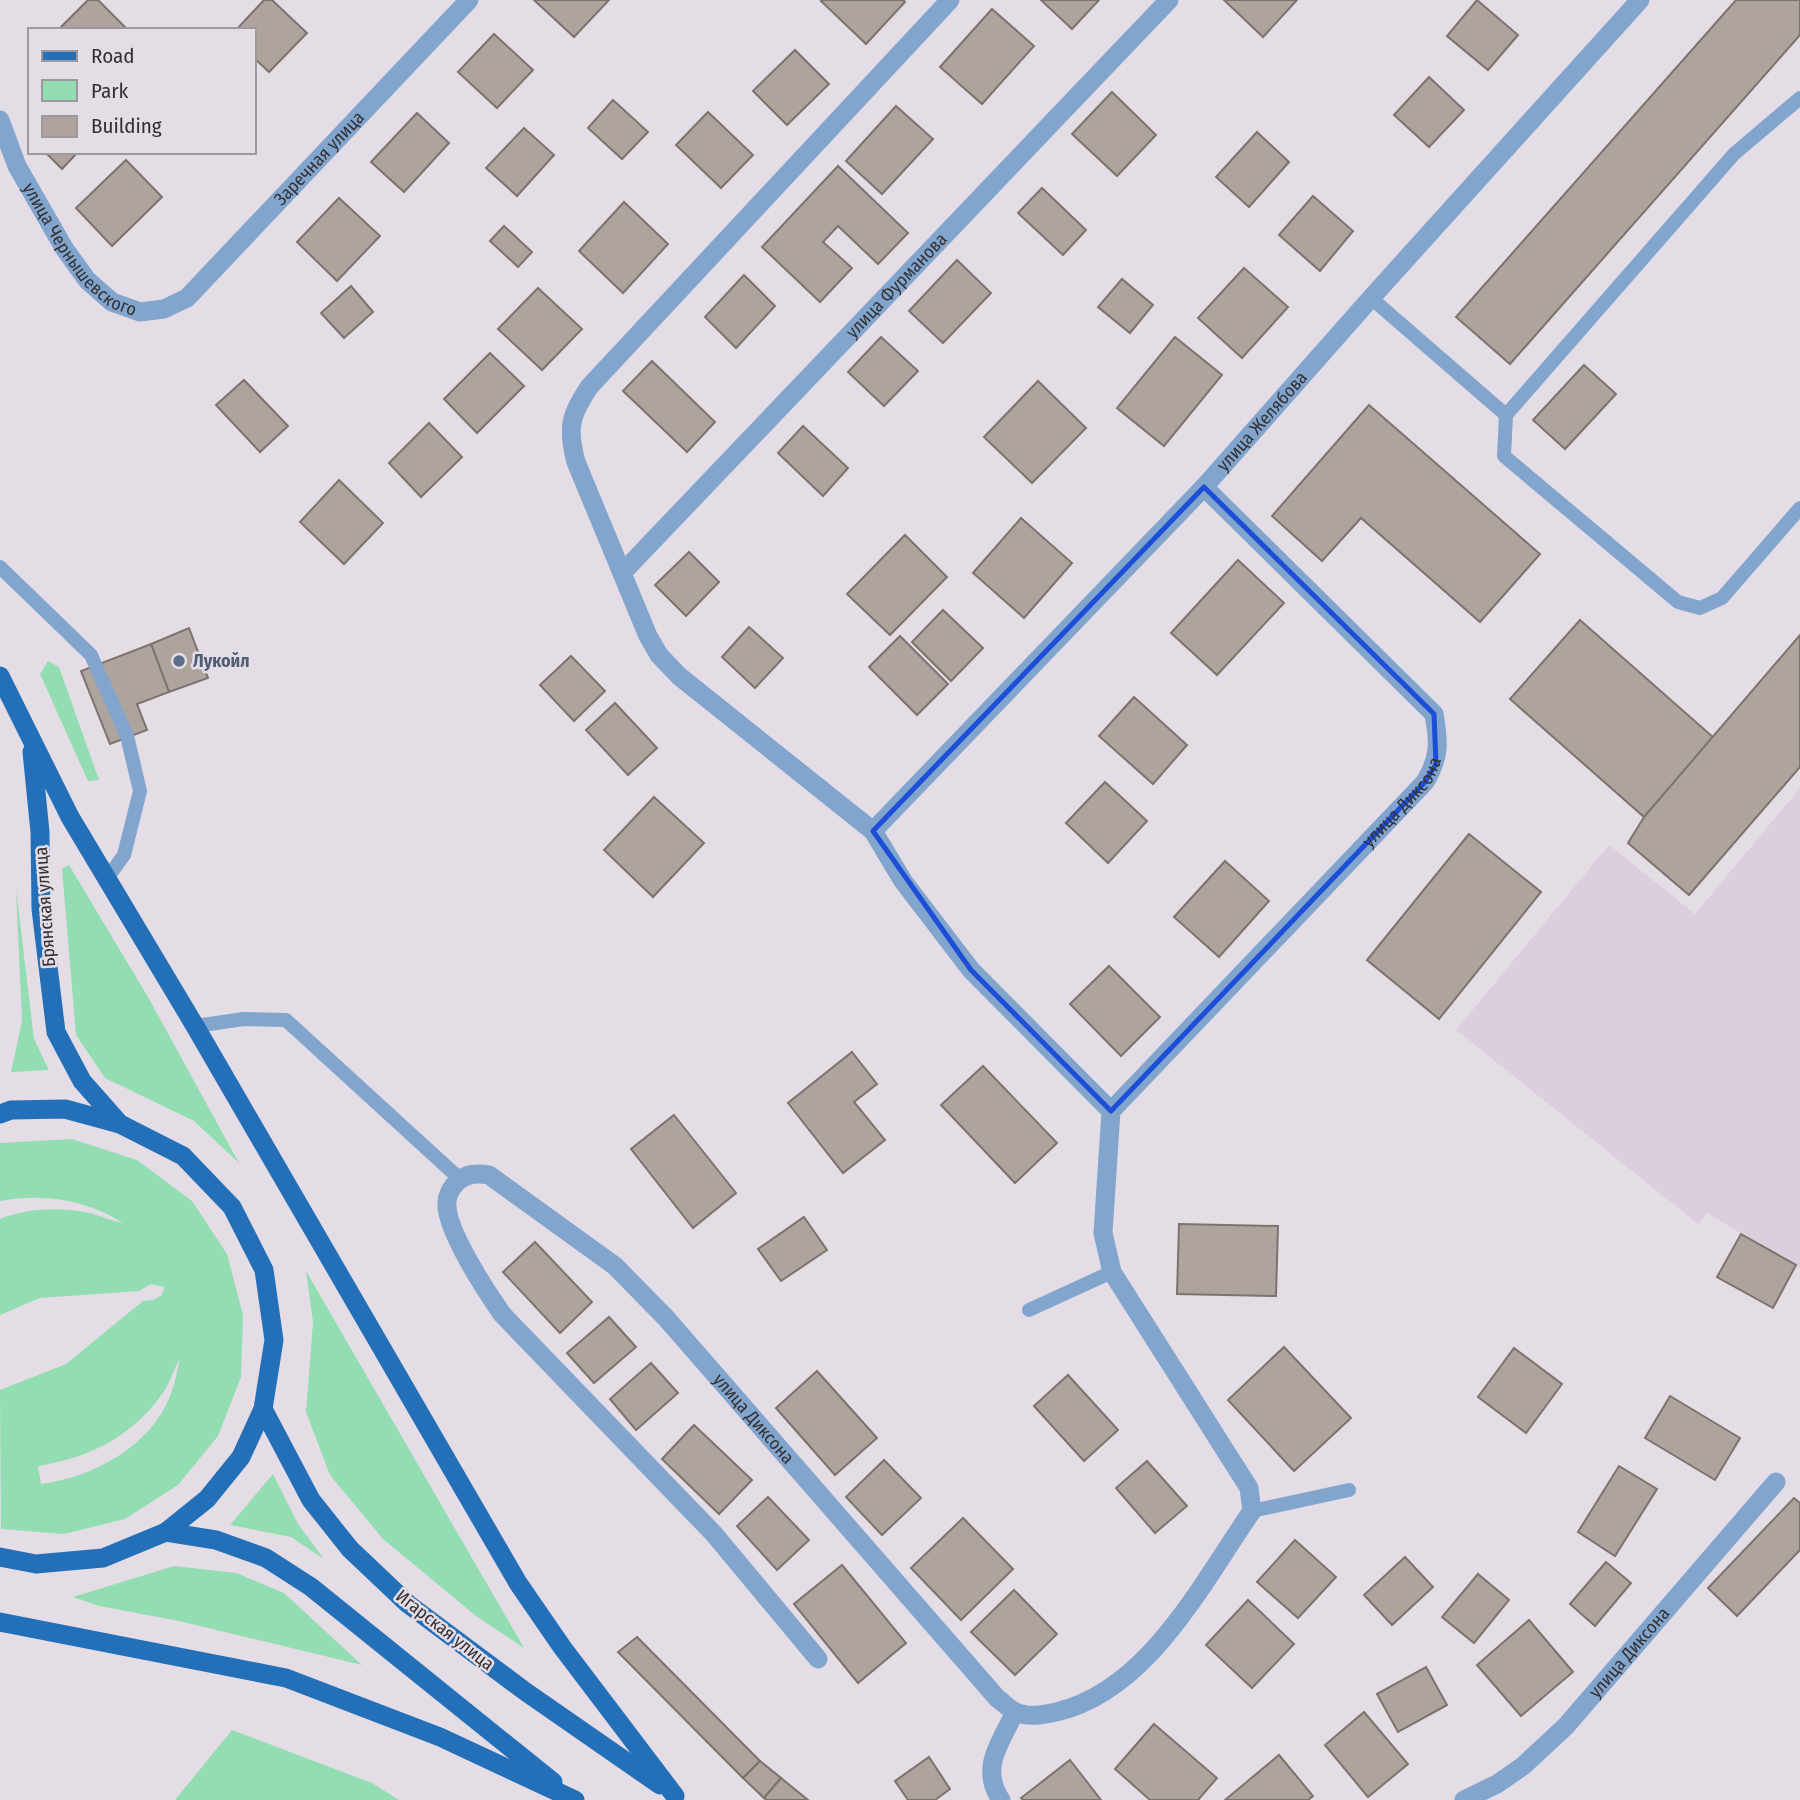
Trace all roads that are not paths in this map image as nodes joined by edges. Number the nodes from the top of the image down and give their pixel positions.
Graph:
1 (469, 0) edge
2 (950, 0) edge
3 (1169, 0) edge
4 (1640, 0) edge
5 (1800, 99) edge
6 (0, 120) edge
7 (1371, 298) junction
8 (164, 309) joint
9 (1506, 415) junction
10 (1205, 487) junction
11 (1800, 508) edge
12 (0, 567) edge
13 (622, 572) junction
14 (0, 676) edge
15 (31, 738) junction
16 (873, 831) junction
17 (107, 877) junction
18 (195, 1027) junction
19 (1111, 1111) junction
20 (0, 1114) edge
21 (120, 1124) junction
22 (460, 1179) junction
23 (1112, 1272) junction
24 (1029, 1310) dead end
25 (263, 1409) junction
26 (1776, 1482) dead end
27 (1349, 1490) dead end
28 (1252, 1511) junction
29 (166, 1532) junction
30 (0, 1557) edge
31 (0, 1622) edge
32 (818, 1658) dead end
33 (1015, 1712) junction
34 (678, 1798) edge
35 (575, 1800) edge
36 (1001, 1800) edge
37 (1464, 1800) edge

1 - 8 street, Заречная улица
2 - 13 street
3 - 13 street, улица Фурманова
4 - 7 street, улица Желябова
5 - 9 lane
6 - 8 street, улица Чернышевского
7 - 9 lane
7 - 10 street, улица Желябова
9 - 11 lane
10 - 16 street, улица Желябова
10 - 19 street, улица Диксона
12 - 17 lane
13 - 16 street
14 - 15 main road, Брянская улица
15 - 17 main road
15 - 21 main road, Брянская улица
16 - 19 street
17 - 18 main road
18 - 22 lane
18 - 34 main road
19 - 23 street
20 - 21 main road
21 - 25 main road
22 - 32 street
22 - 33 street, улица Диксона
23 - 24 lane
23 - 28 street
25 - 29 main road
25 - 34 main road, Игарская улица
26 - 37 street, улица Диксона
27 - 28 lane
28 - 33 street
29 - 30 main road
29 - 35 main road
31 - 35 main road
33 - 36 street

